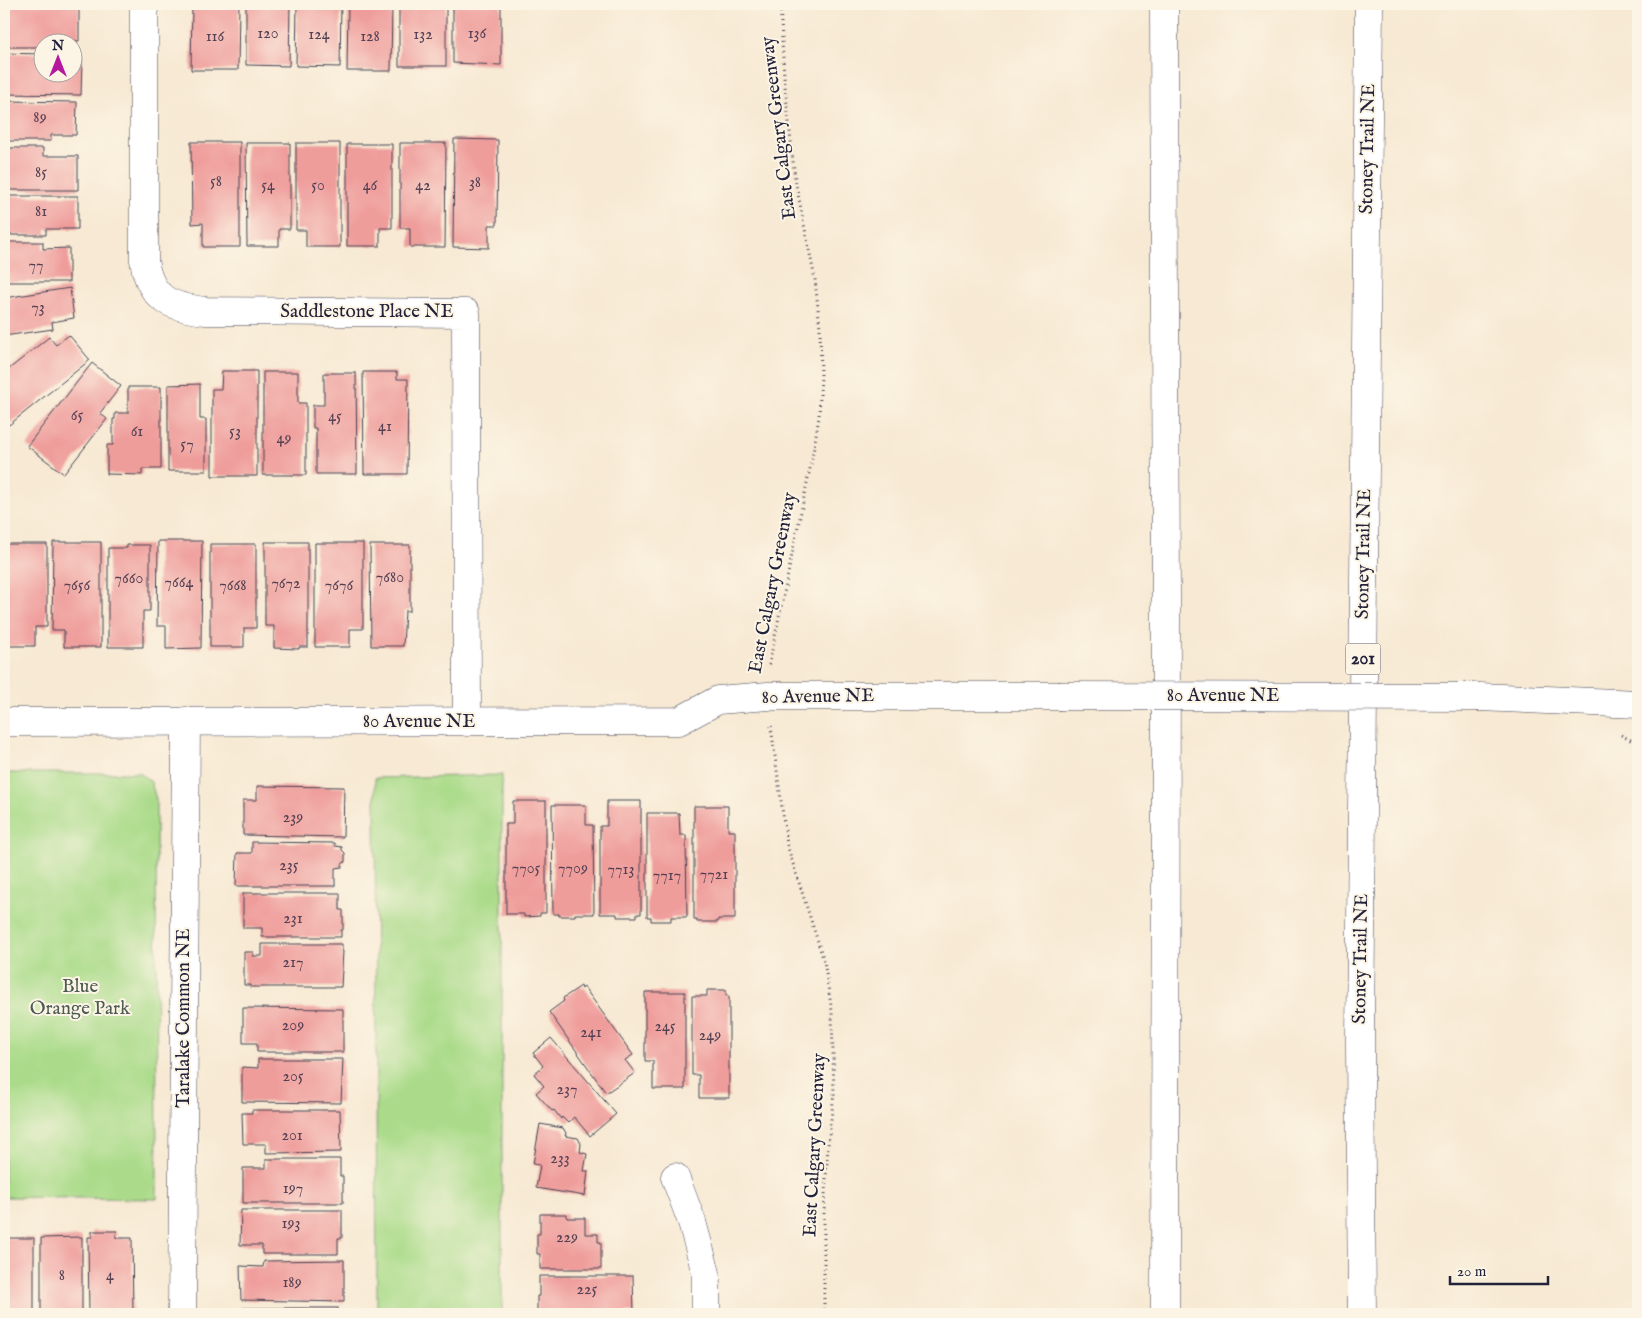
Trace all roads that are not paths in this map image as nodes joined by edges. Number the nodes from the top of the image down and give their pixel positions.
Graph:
1 (144, 4) edge
2 (1164, 4) edge
3 (1369, 4) edge
4 (1638, 704) edge
5 (186, 721) junction
6 (4, 722) edge
7 (467, 722) junction
8 (675, 1177) dead end
9 (182, 1314) edge
10 (706, 1314) edge
11 (1165, 1314) edge
12 (1362, 1314) edge

1 - 7 main road, Saddlestone Place NE
2 - 11 main road
3 - 12 main road, Stoney Trail NE / 201
4 - 7 main road, 80 Avenue NE, bridge
5 - 6 main road, 80 Avenue NE
5 - 7 main road, 80 Avenue NE
5 - 9 main road, Taralake Common NE
8 - 10 main road

